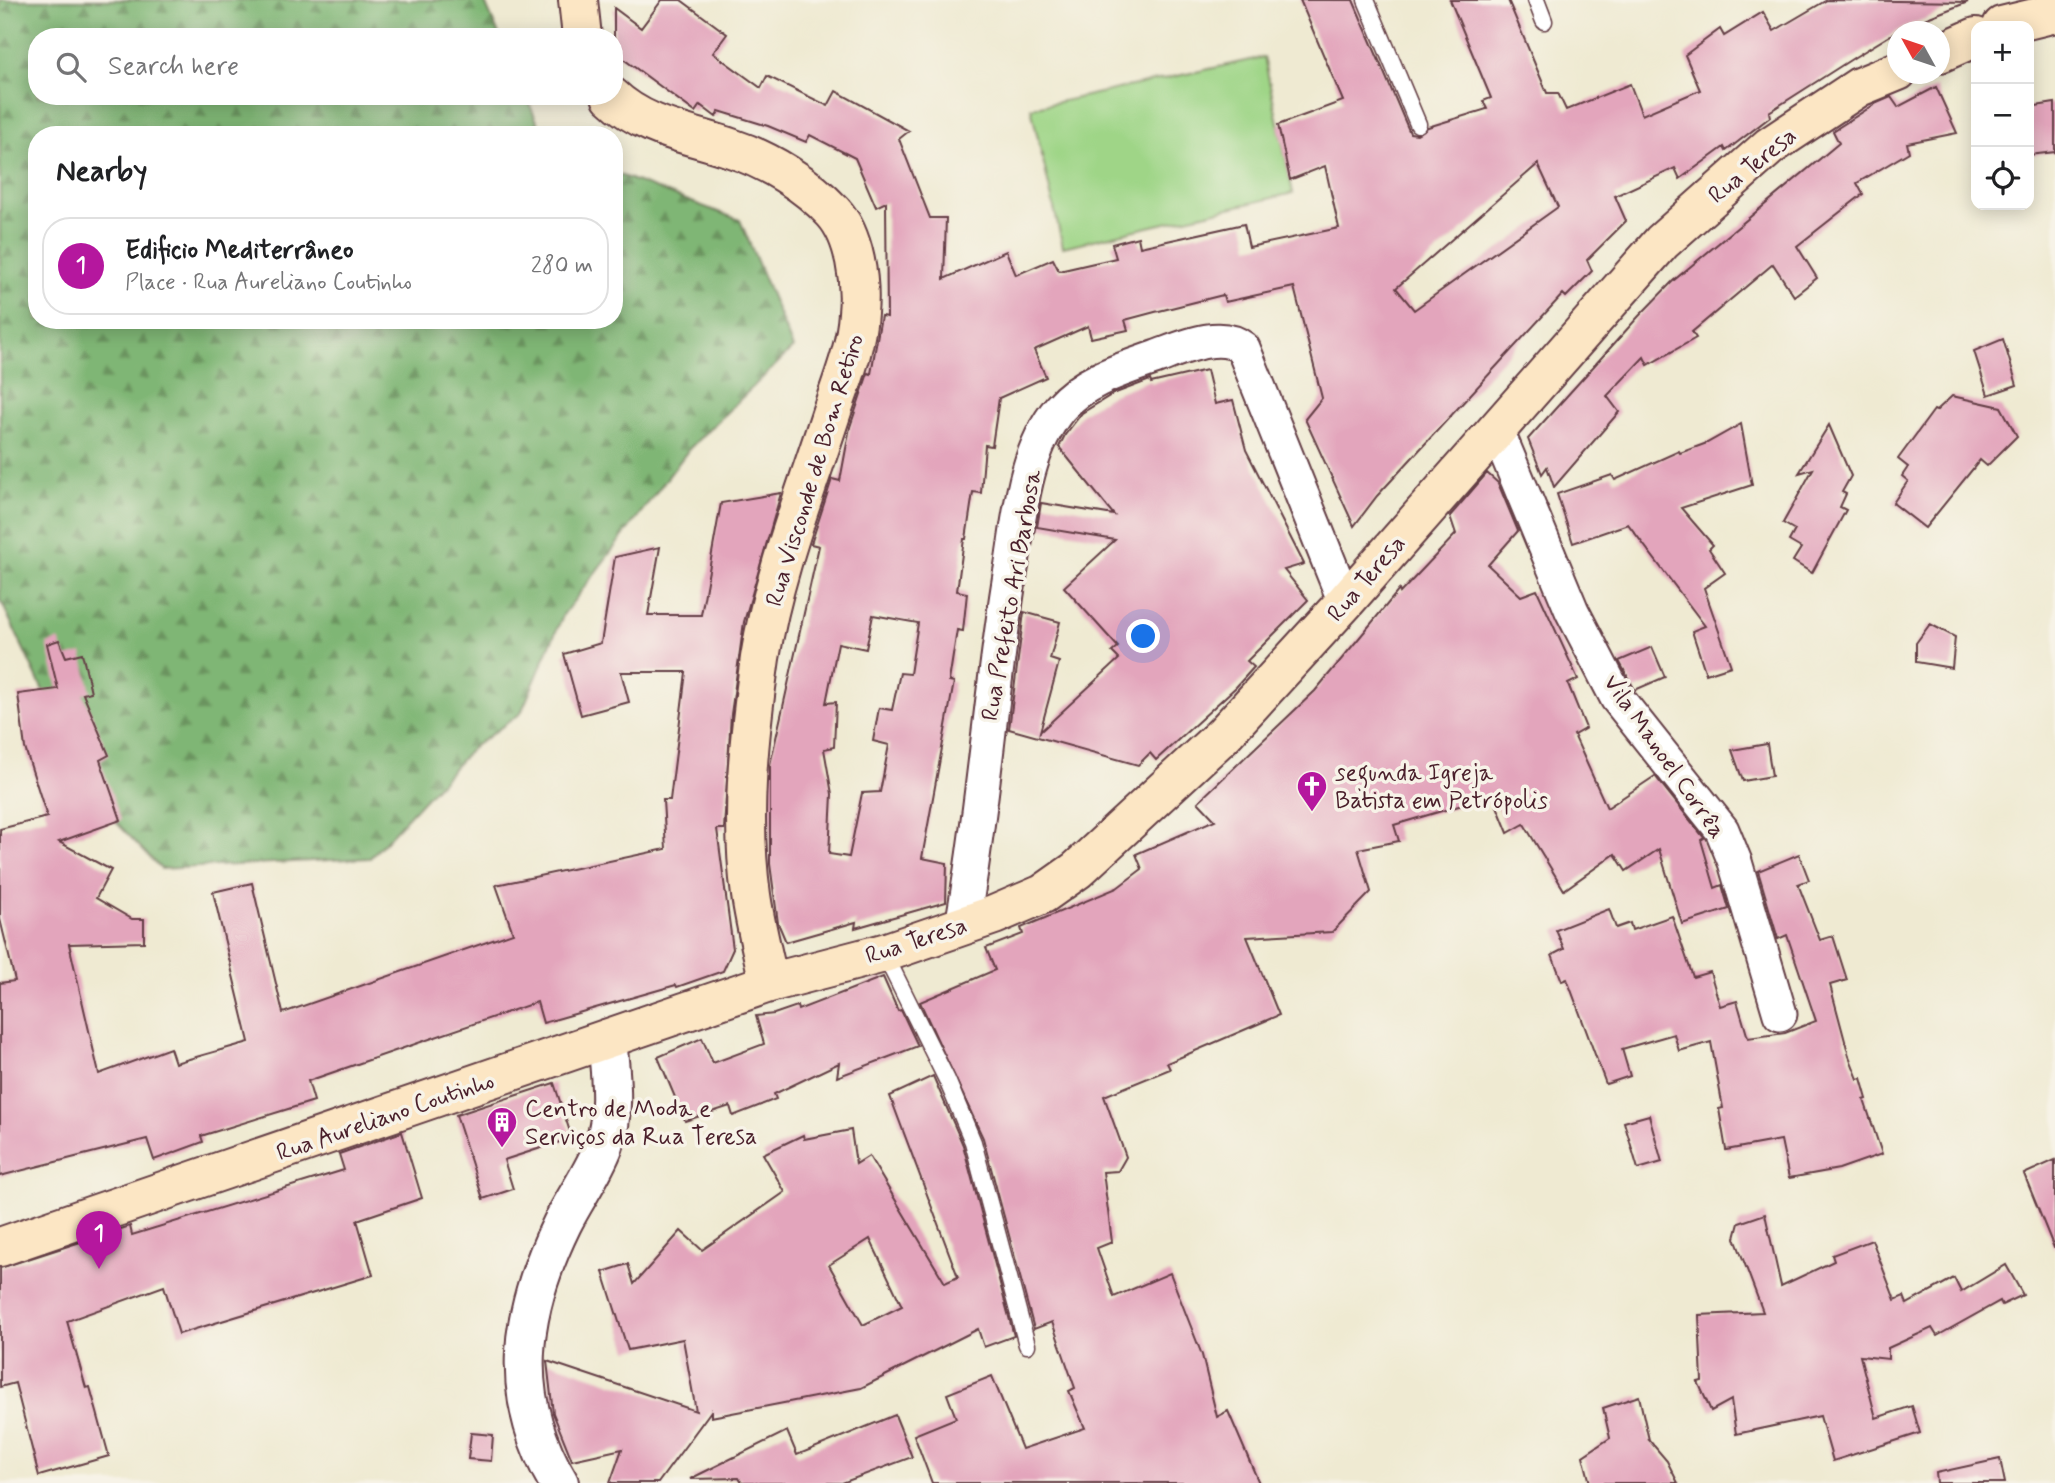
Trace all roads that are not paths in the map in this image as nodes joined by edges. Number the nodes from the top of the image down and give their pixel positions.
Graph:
1 (578, 0) edge
2 (1366, 0) edge
3 (1536, 0) edge
4 (2055, 13) edge
5 (1544, 20) dead end
6 (2022, 21) edge
7 (581, 28) edge
8 (1971, 39) edge
9 (1950, 49) edge
10 (1887, 76) edge
11 (622, 105) edge
12 (1418, 124) dead end
13 (1496, 428) junction
14 (1345, 603) junction
15 (962, 926) junction
16 (884, 953) junction
17 (769, 983) junction
18 (1780, 1014) dead end
19 (607, 1039) junction
20 (0, 1247) edge
21 (1027, 1345) dead end
22 (559, 1483) edge

1 - 7 main road
2 - 12 lane
3 - 5 lane
4 - 6 main road
8 - 9 main road
10 - 13 main road, Rua Teresa
11 - 17 main road, Rua Visconde de Bom Retiro
13 - 14 main road, Rua Teresa
13 - 18 street, Vila Manoel Corrêa
14 - 15 main road, Rua Teresa
14 - 15 street, Rua Prefeito Ari Barbosa
15 - 16 main road, Rua Teresa
16 - 17 main road, Rua Teresa
16 - 21 lane
17 - 19 main road, Rua Aureliano Coutinho
19 - 20 main road, Rua Aureliano Coutinho
19 - 22 street

